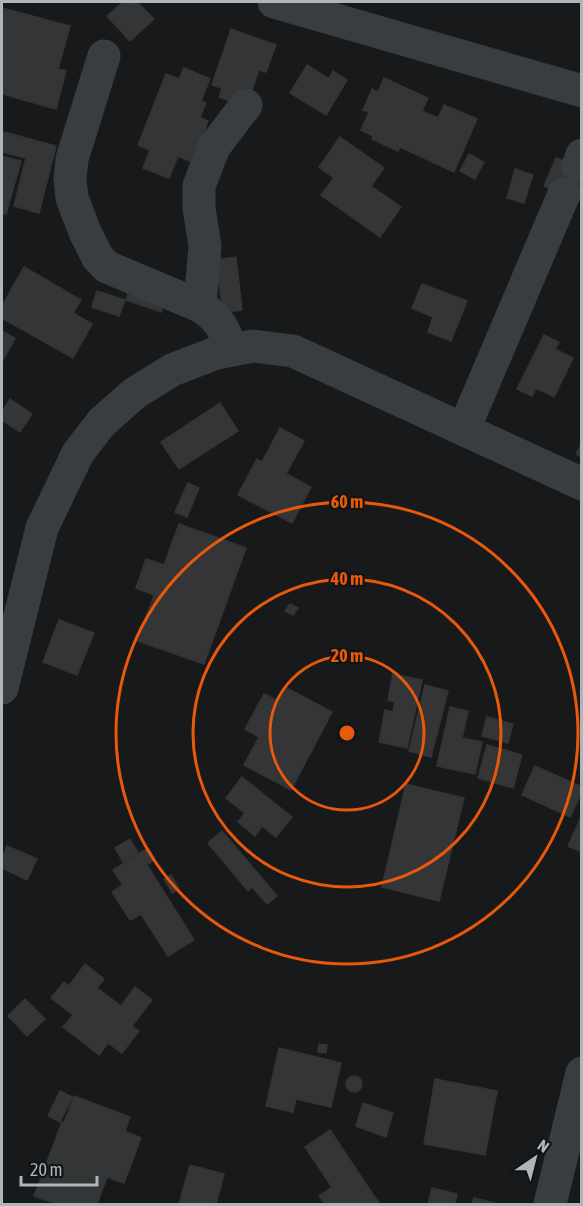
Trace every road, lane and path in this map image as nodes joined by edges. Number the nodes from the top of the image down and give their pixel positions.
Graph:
1 (274, 2) edge
2 (104, 56) dead end
3 (582, 90) edge
4 (246, 105) dead end
5 (575, 172) edge
6 (200, 306) junction
7 (232, 350) junction
8 (465, 429) junction
9 (582, 484) edge
10 (2, 688) edge
11 (582, 1073) edge
12 (550, 1204) edge

1 - 3 street
2 - 6 street
4 - 6 street
5 - 8 street
6 - 7 street
7 - 8 street
7 - 10 street
8 - 9 street
11 - 12 street

